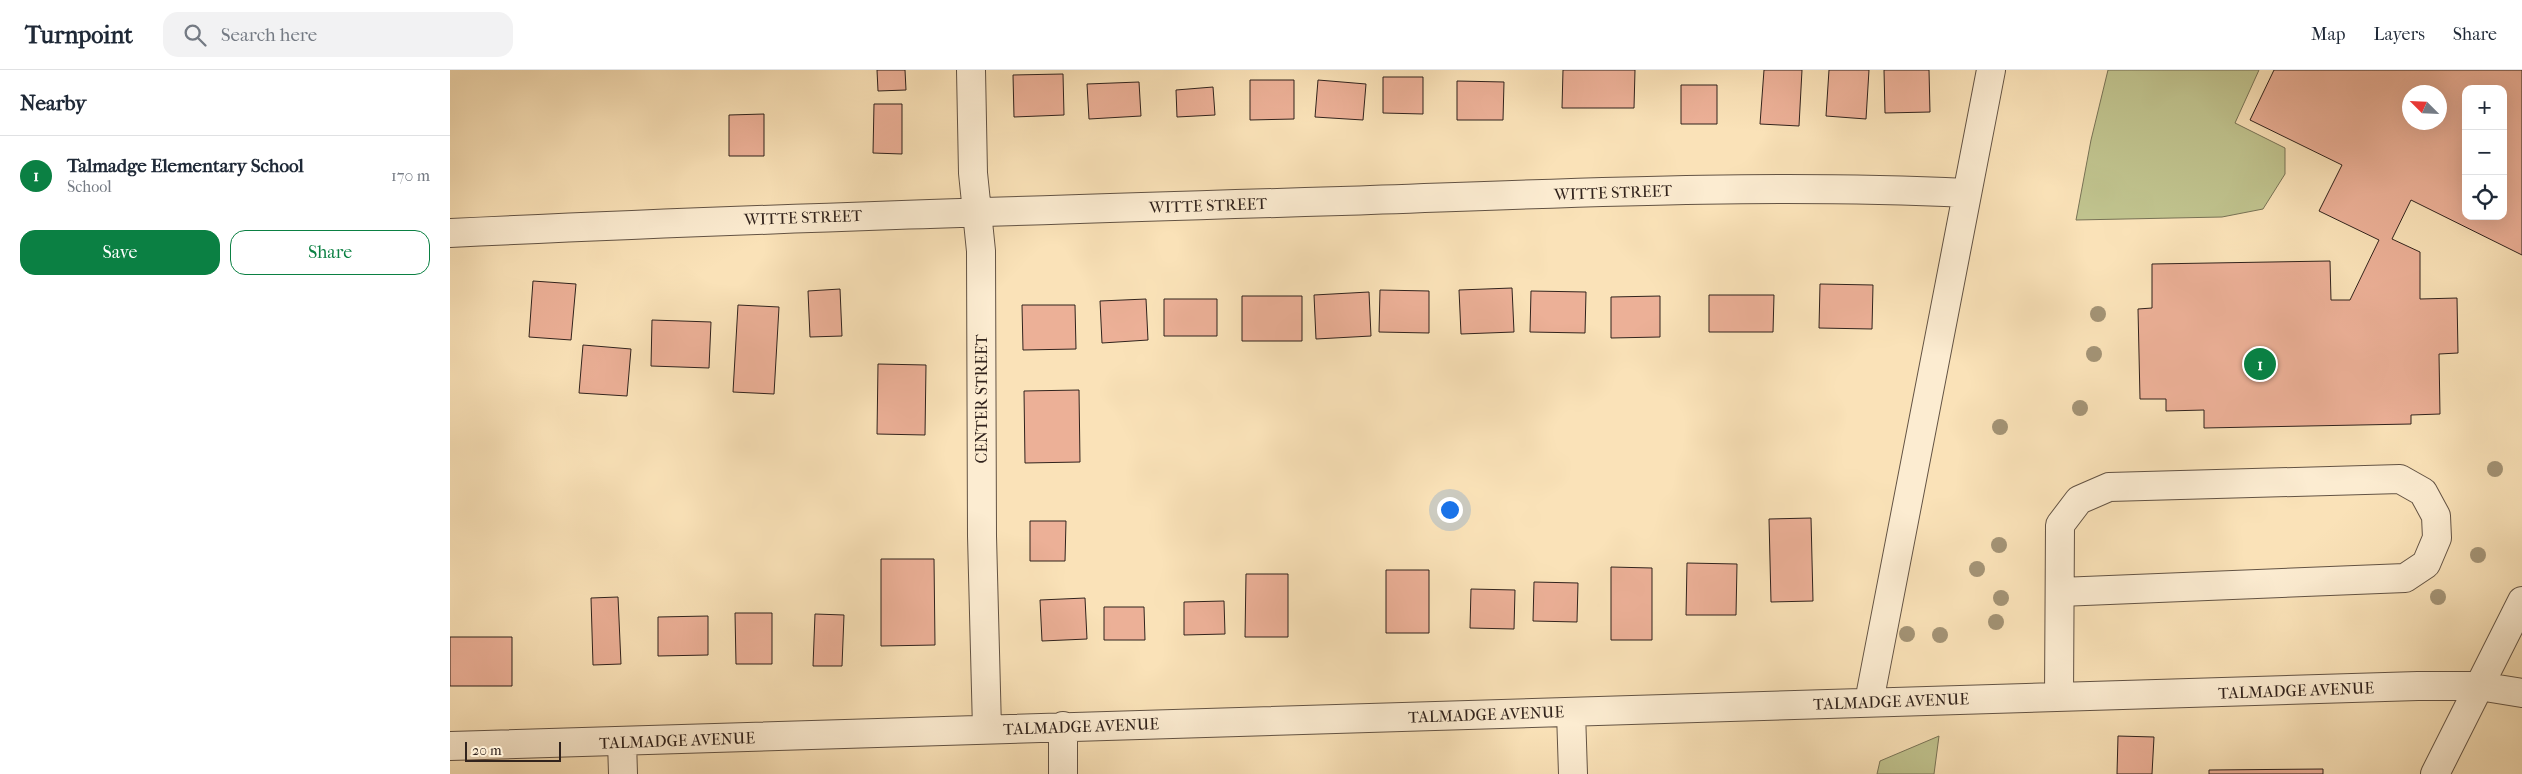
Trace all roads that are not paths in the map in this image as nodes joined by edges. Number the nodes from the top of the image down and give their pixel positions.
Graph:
1 (971, 70) edge
2 (1991, 70) edge
3 (1966, 193) junction
4 (977, 212) junction
5 (450, 233) edge
6 (2060, 592) junction
7 (2522, 601) edge
8 (2479, 686) junction
9 (2522, 693) edge
10 (2059, 697) junction
11 (1868, 702) junction
12 (1571, 712) junction
13 (1063, 726) junction
14 (987, 729) junction
15 (622, 741) junction
16 (450, 746) edge
17 (623, 774) edge
18 (1063, 774) edge
19 (1572, 774) edge
20 (2435, 774) edge

1 - 4 street, CENTER STREET
2 - 3 street
3 - 4 street, WITTE STREET
3 - 11 street
4 - 5 street, WITTE STREET
4 - 14 street, CENTER STREET
6 - 6 street
6 - 10 street
7 - 8 street
8 - 9 street, TALMADGE AVENUE
8 - 10 street, TALMADGE AVENUE
8 - 20 street
10 - 11 street, TALMADGE AVENUE
11 - 12 street, TALMADGE AVENUE
12 - 13 street, TALMADGE AVENUE
12 - 19 street
13 - 14 street, TALMADGE AVENUE
13 - 18 street
14 - 15 street, TALMADGE AVENUE
15 - 16 street, TALMADGE AVENUE
15 - 17 street

